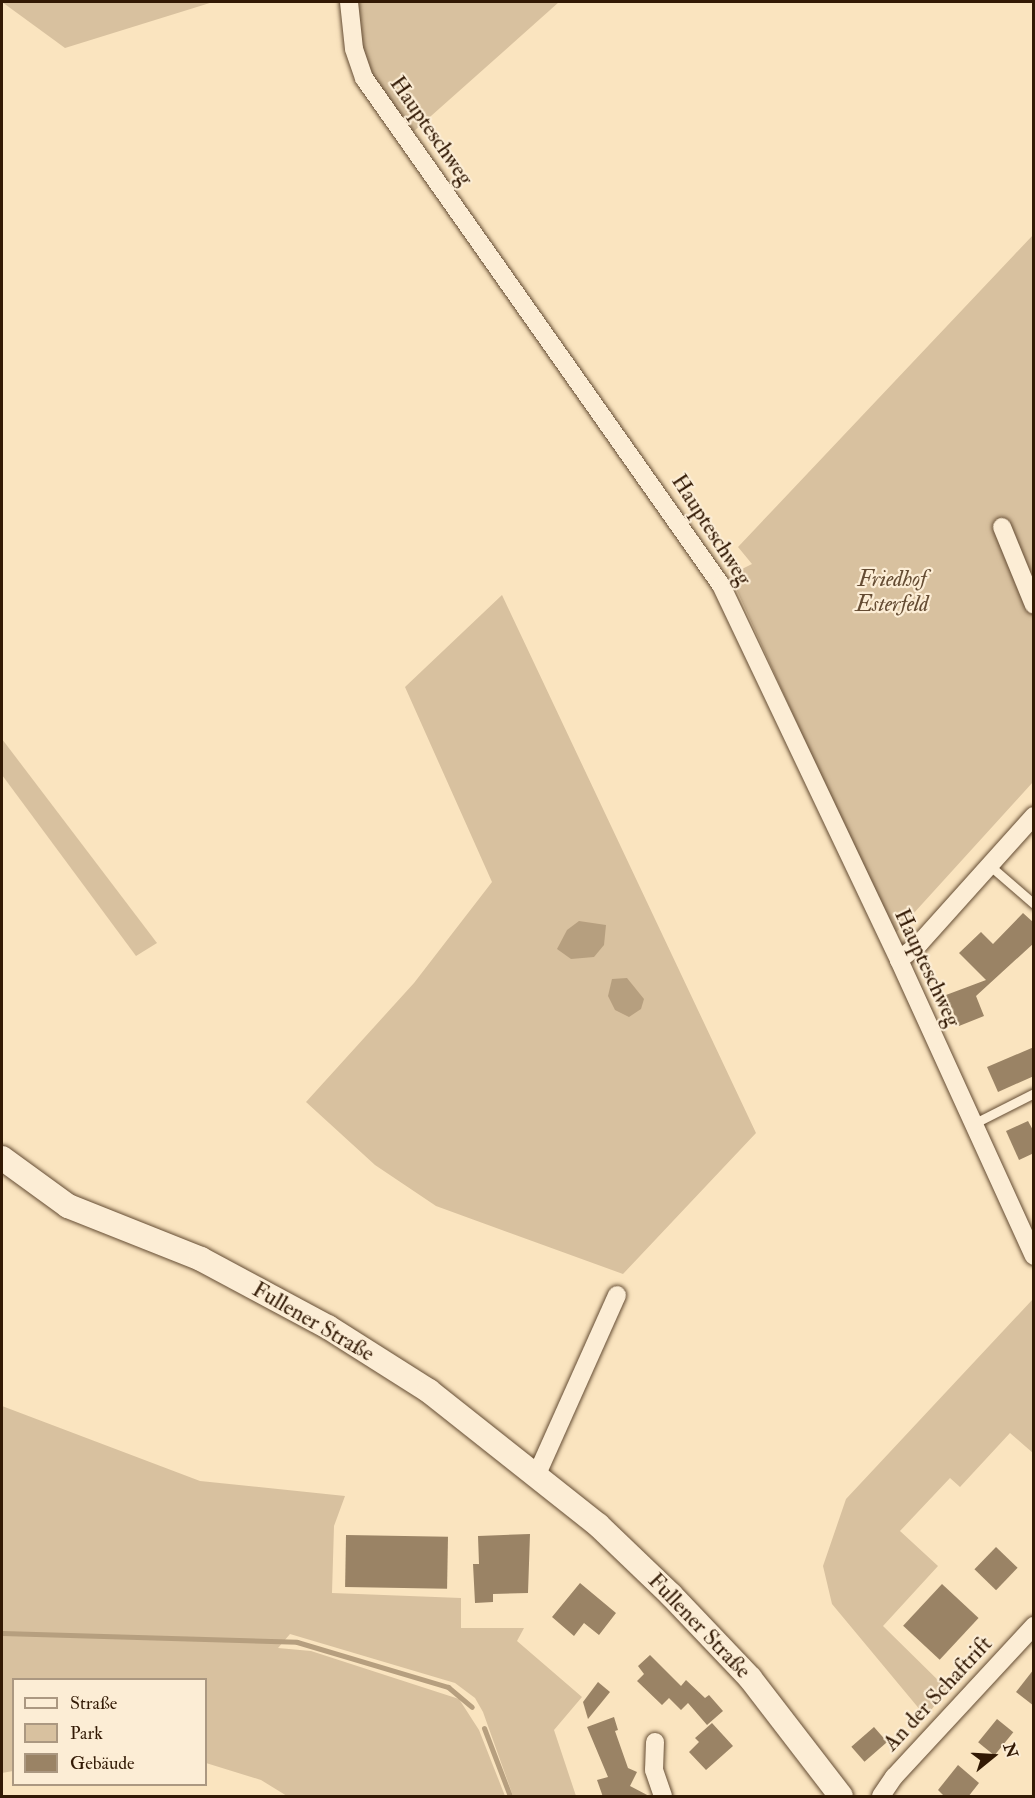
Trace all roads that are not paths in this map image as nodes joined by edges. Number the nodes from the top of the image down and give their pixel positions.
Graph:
1 (349, 2) edge
2 (1002, 527) dead end
3 (1034, 604) edge
4 (1034, 816) edge
5 (988, 864) junction
6 (1034, 904) edge
7 (899, 960) junction
8 (1034, 1093) edge
9 (973, 1124) junction
10 (2, 1158) edge
11 (1034, 1256) edge
12 (617, 1295) dead end
13 (537, 1474) junction
14 (1034, 1626) edge
15 (656, 1742) dead end
16 (663, 1797) edge
17 (841, 1797) edge
18 (881, 1797) edge

1 - 7 street, Haupteschweg
2 - 3 street
4 - 5 street
5 - 6 lane
5 - 7 street
7 - 9 street, Haupteschweg
8 - 9 lane
9 - 11 street, Haupteschweg
10 - 13 main road, Fullener Straße
12 - 13 street
13 - 17 main road, Fullener Straße
14 - 18 street, An der Schaftrift
15 - 16 street

